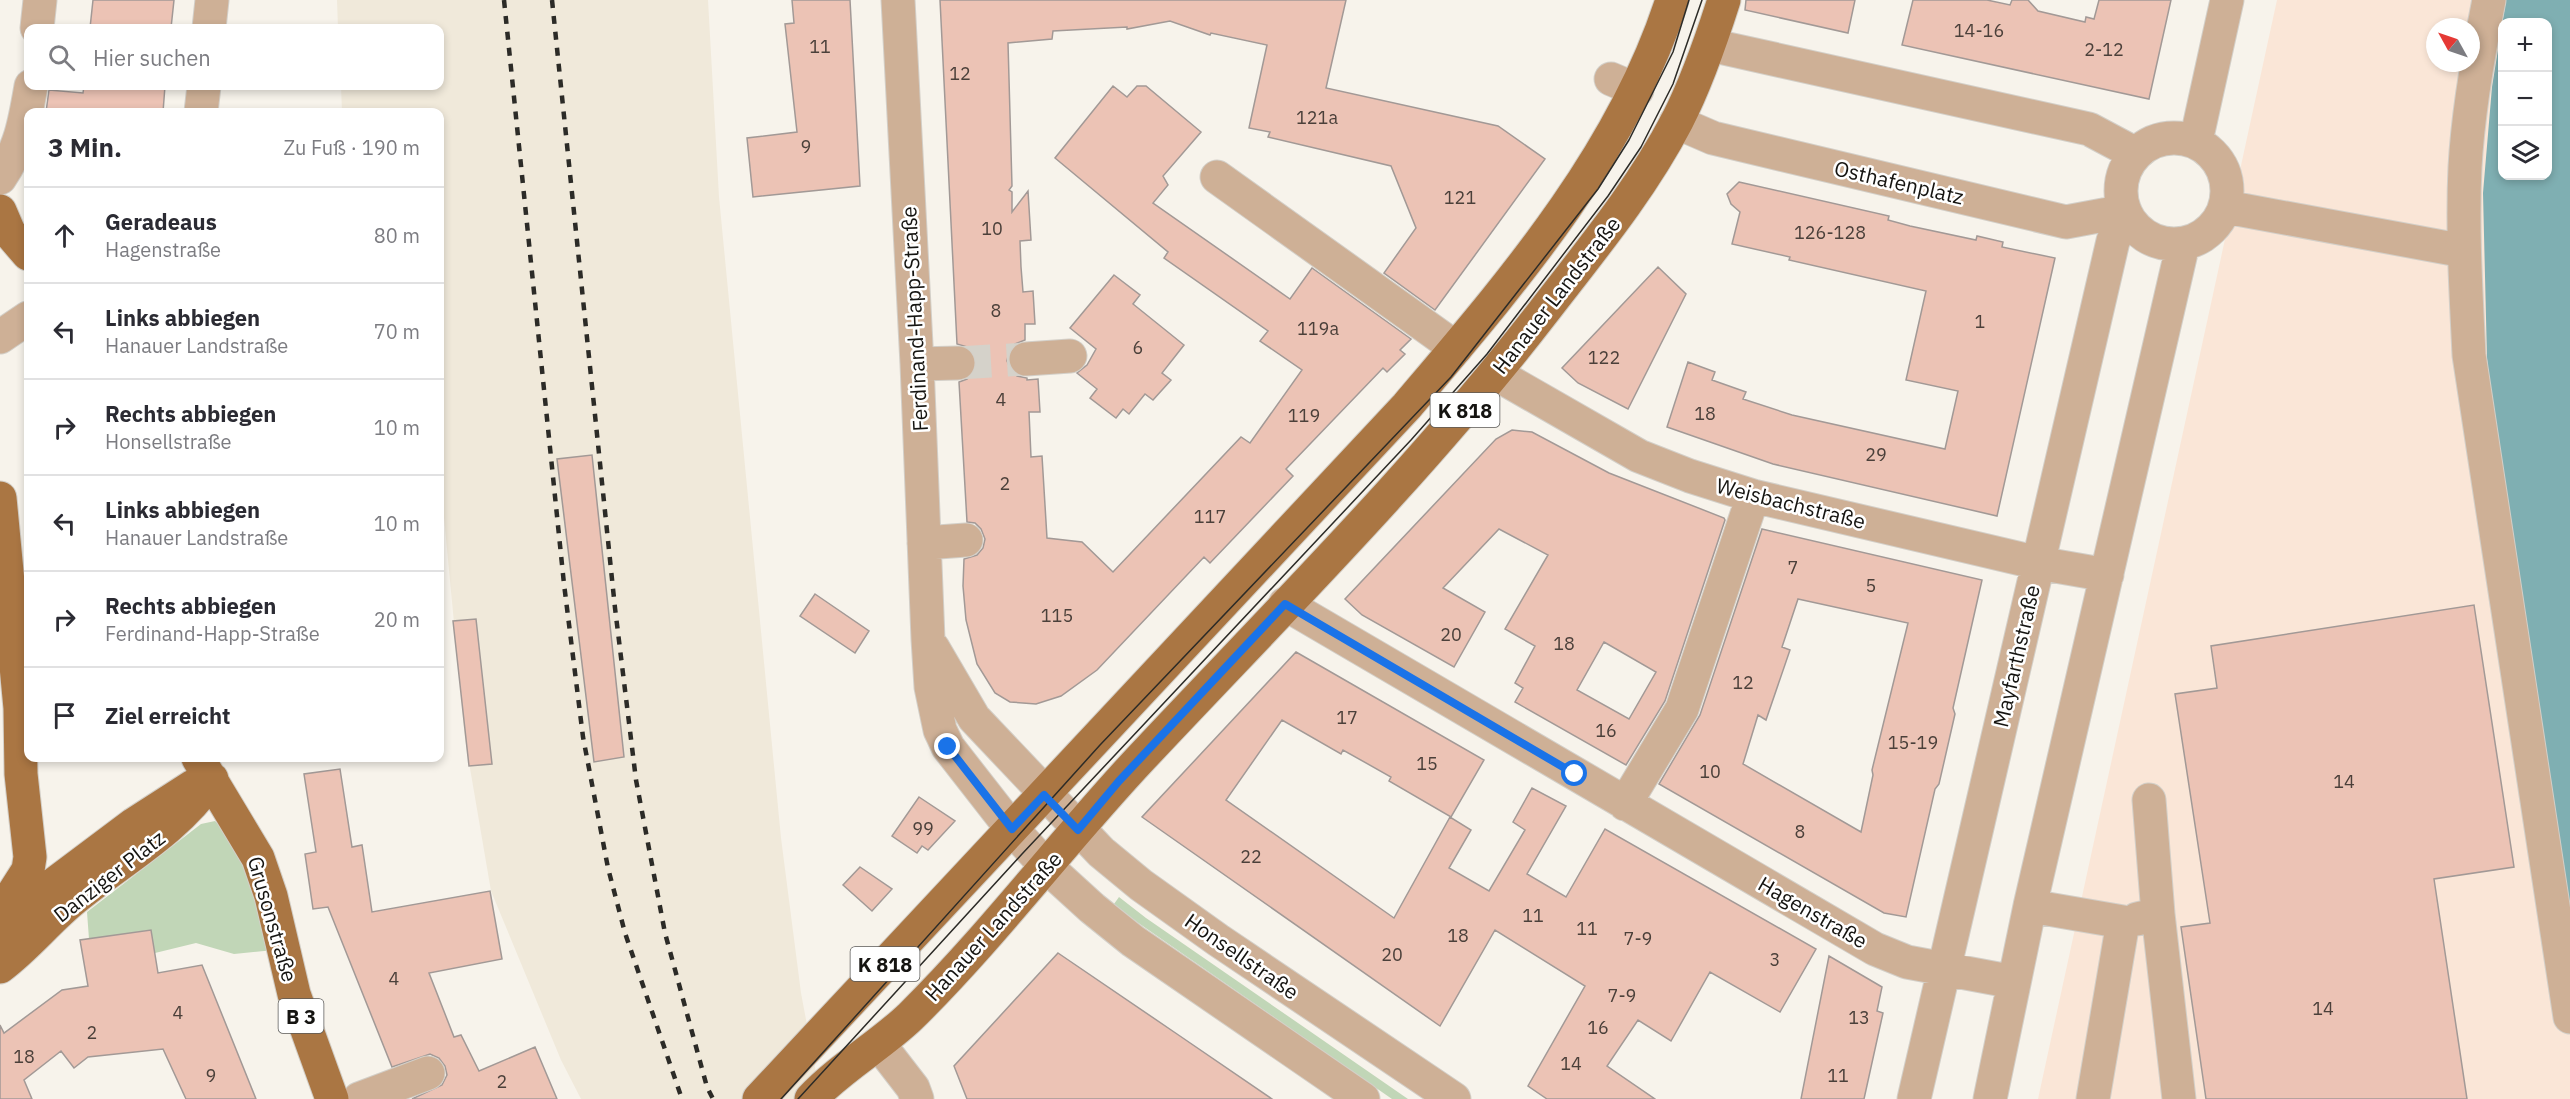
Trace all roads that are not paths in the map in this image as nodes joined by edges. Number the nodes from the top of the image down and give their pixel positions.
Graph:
1 (40, 0) edge
2 (212, 0) edge
3 (898, 0) edge
4 (1672, 0) edge
5 (1724, 0) edge
6 (2228, 0) edge
7 (2489, 0) edge
8 (37, 24) edge
9 (209, 24) edge
10 (1710, 45) junction
11 (1651, 58) junction
12 (1624, 85) junction
13 (30, 90) edge
14 (204, 90) edge
15 (27, 108) edge
16 (201, 108) edge
17 (1676, 122) junction
18 (24, 127) edge
19 (2196, 141) junction
20 (2136, 154) junction
21 (1217, 177) dead end
22 (0, 178) edge
23 (2226, 207) junction
24 (0, 211) edge
25 (2126, 213) junction
26 (2183, 244) junction
27 (24, 249) edge
28 (2464, 251) junction
29 (24, 321) edge
30 (0, 337) edge
31 (1456, 348) junction
32 (1070, 356) dead end
33 (1026, 359) tunnel mouth
34 (958, 363) tunnel mouth
35 (917, 364) junction
36 (1496, 374) junction
37 (1753, 496) junction
38 (0, 498) edge
39 (966, 540) dead end
40 (924, 543) junction
41 (2038, 563) junction
42 (2107, 576) junction
43 (1285, 604) junction
44 (6, 637) edge
45 (928, 639) junction
46 (205, 768) edge
47 (1044, 795) junction
48 (2149, 800) dead end
49 (1626, 804) junction
50 (1012, 829) junction
51 (1078, 830) junction
52 (1047, 867) junction
53 (2030, 906) junction
54 (0, 914) edge
55 (2158, 914) junction
56 (2123, 922) junction
57 (0, 946) edge
58 (0, 967) edge
59 (1944, 969) junction
60 (2014, 982) junction
61 (2570, 1017) edge
62 (879, 1044) junction
63 (428, 1073) dead end
64 (332, 1099) edge
65 (359, 1099) edge
66 (759, 1099) edge
67 (811, 1099) edge
68 (917, 1099) edge
69 (1363, 1099) edge
70 (1454, 1099) edge
71 (1914, 1099) edge
72 (1990, 1099) edge
73 (2093, 1099) edge
74 (2179, 1099) edge

1 - 8 street
2 - 9 street
3 - 35 street, Ferdinand-Happ-Straße
4 - 11 main road, K 818
5 - 10 main road, Hanauer Landstraße / K 818
6 - 19 street
7 - 28 street
10 - 11 main road
10 - 17 main road, Hanauer Landstraße / K 818
10 - 20 street
11 - 12 main road, K 818
12 - 17 main road
12 - 31 main road, K 818
13 - 15 street
14 - 16 street
17 - 25 street, Osthafenplatz
17 - 36 main road, Hanauer Landstraße / K 818
18 - 22 street
19 - 20 street
19 - 23 street
20 - 25 street
21 - 31 street
23 - 26 street
23 - 28 street
24 - 27 main road
25 - 26 street
25 - 41 street, Mayfarthstraße
26 - 42 street
28 - 61 street
29 - 30 street
31 - 47 main road, K 818
32 - 33 street
34 - 35 street
35 - 40 street, Ferdinand-Happ-Straße
36 - 37 street, Weisbachstraße
36 - 43 main road, Hanauer Landstraße / K 818
37 - 41 street, Weisbachstraße
37 - 49 street
38 - 44 main road
39 - 40 street
40 - 45 street, Ferdinand-Happ-Straße
41 - 42 street, Weisbachstraße
41 - 59 street, Mayfarthstraße
42 - 53 street
43 - 49 street, Hagenstraße
43 - 51 main road, Hanauer Landstraße / K 818
44 - 54 main road
45 - 47 street, Ferdinand-Happ-Straße
45 - 50 street, Ferdinand-Happ-Straße
46 - 57 main road, Danziger Platz
46 - 58 main road, Danziger Platz
46 - 64 main road, Grusonstraße / B 3
47 - 50 main road, K 818
47 - 51 street, Honsellstraße
48 - 55 street
49 - 59 street, Hagenstraße
50 - 52 street
50 - 66 main road, K 818
51 - 52 main road, Hanauer Landstraße / K 818
51 - 70 street, Honsellstraße
52 - 62 main road, Hanauer Landstraße / K 818
52 - 69 street
53 - 56 street
53 - 60 street
55 - 56 street
55 - 74 street
56 - 73 street
59 - 60 street, Hagenstraße
59 - 71 street, Mayfarthstraße
60 - 72 street
62 - 67 main road, Hanauer Landstraße / K 818
62 - 68 street
63 - 65 street

